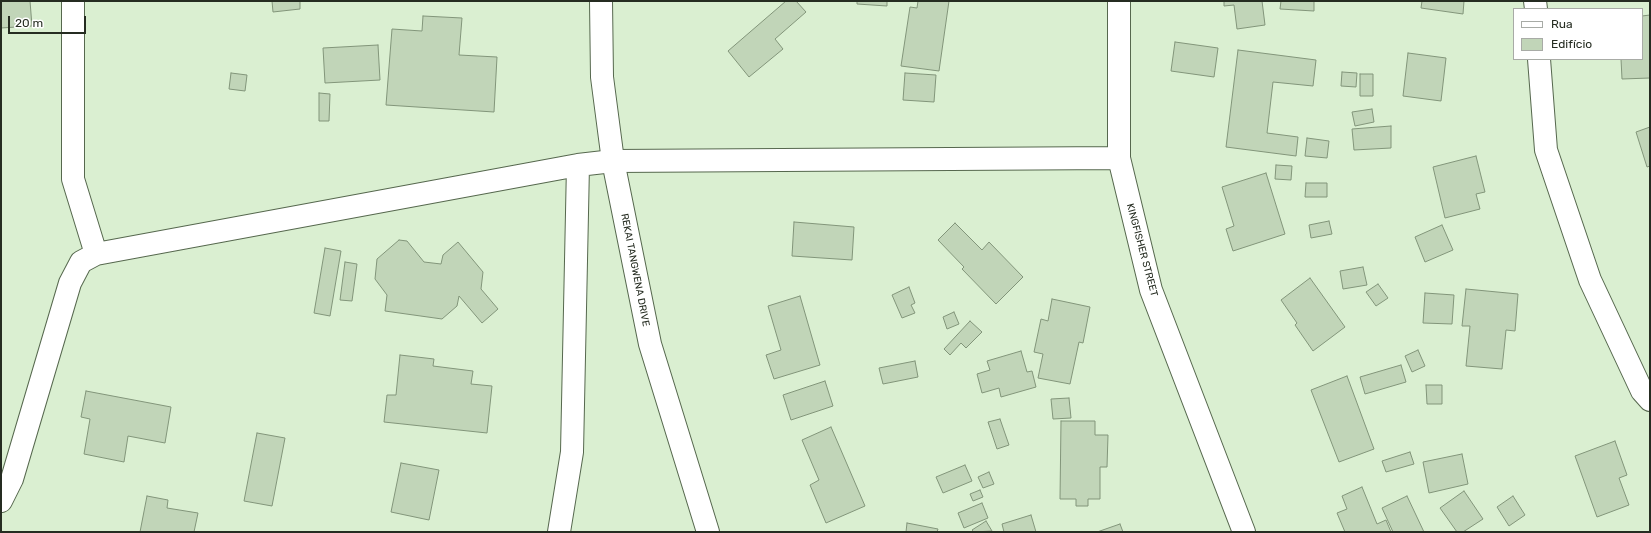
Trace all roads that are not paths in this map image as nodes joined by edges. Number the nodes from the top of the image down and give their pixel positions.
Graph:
1 (73, 1) edge
2 (601, 1) edge
3 (1118, 1) edge
4 (1540, 60) edge
5 (1119, 158) junction
6 (613, 161) junction
7 (578, 165) junction
8 (96, 254) junction
9 (1650, 400) edge
10 (1, 501) edge
11 (559, 532) edge
12 (708, 532) edge
13 (1244, 532) edge

1 - 8 street
2 - 6 street, REKAI TANGWENA DRIVE
3 - 5 street, KINGFISHER STREET
4 - 9 street
5 - 6 street
5 - 13 street, KINGFISHER STREET
6 - 7 street
6 - 12 street, REKAI TANGWENA DRIVE
7 - 8 street
7 - 11 street
8 - 10 street

